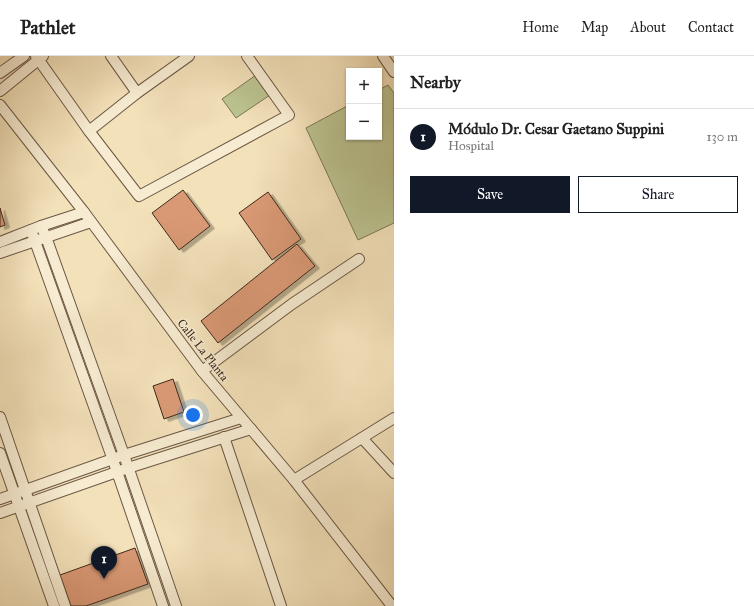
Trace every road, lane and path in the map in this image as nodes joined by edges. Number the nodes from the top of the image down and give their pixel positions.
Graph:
1 (24, 56) edge
2 (110, 56) edge
3 (247, 56) edge
4 (383, 56) edge
5 (39, 57) edge
6 (184, 57) edge
7 (394, 72) edge
8 (0, 73) edge
9 (0, 91) edge
10 (137, 93) junction
11 (0, 105) edge
12 (89, 130) junction
13 (84, 212) junction
14 (91, 222) junction
15 (41, 226) junction
16 (31, 230) junction
17 (46, 237) junction
18 (35, 240) junction
19 (0, 242) edge
20 (0, 253) edge
21 (359, 259) dead end
22 (202, 371) junction
23 (0, 417) edge
24 (241, 418) junction
25 (394, 418) edge
26 (250, 429) junction
27 (224, 437) junction
28 (362, 438) junction
29 (0, 453) edge
30 (124, 455) junction
31 (113, 460) junction
32 (128, 468) junction
33 (117, 473) junction
34 (394, 473) edge
35 (294, 480) junction
36 (25, 490) junction
37 (14, 494) junction
38 (0, 499) edge
39 (29, 502) junction
40 (18, 507) junction
41 (0, 514) edge
42 (54, 606) edge
43 (65, 606) edge
44 (163, 606) edge
45 (176, 606) edge
46 (281, 606) edge
47 (392, 606) edge

1 - 8 street
2 - 10 street
3 - 12 street
4 - 7 street
5 - 9 street
5 - 12 street
6 - 10 street
10 - 12 street
11 - 13 street, Calle La Planta
13 - 14 street, Calle La Planta
13 - 15 street
14 - 17 street
14 - 22 street, Calle La Planta
15 - 16 street
15 - 17 street
16 - 18 street
16 - 19 street
17 - 18 street
17 - 30 street
18 - 20 street
18 - 31 street
21 - 22 street
22 - 24 street, Calle La Planta
23 - 36 street
24 - 26 street, Calle La Planta
24 - 30 street
25 - 28 street
26 - 27 street
26 - 35 street, Calle La Planta
27 - 32 street
27 - 46 street
28 - 34 street
28 - 35 street
29 - 37 street
30 - 31 street
30 - 32 street
31 - 33 street
31 - 36 street
32 - 33 street
32 - 45 street
33 - 39 street
33 - 44 street
35 - 47 street, Calle La Planta
36 - 37 street
36 - 39 street
37 - 38 street
37 - 40 street
39 - 40 street
39 - 43 street
40 - 41 street
40 - 42 street

